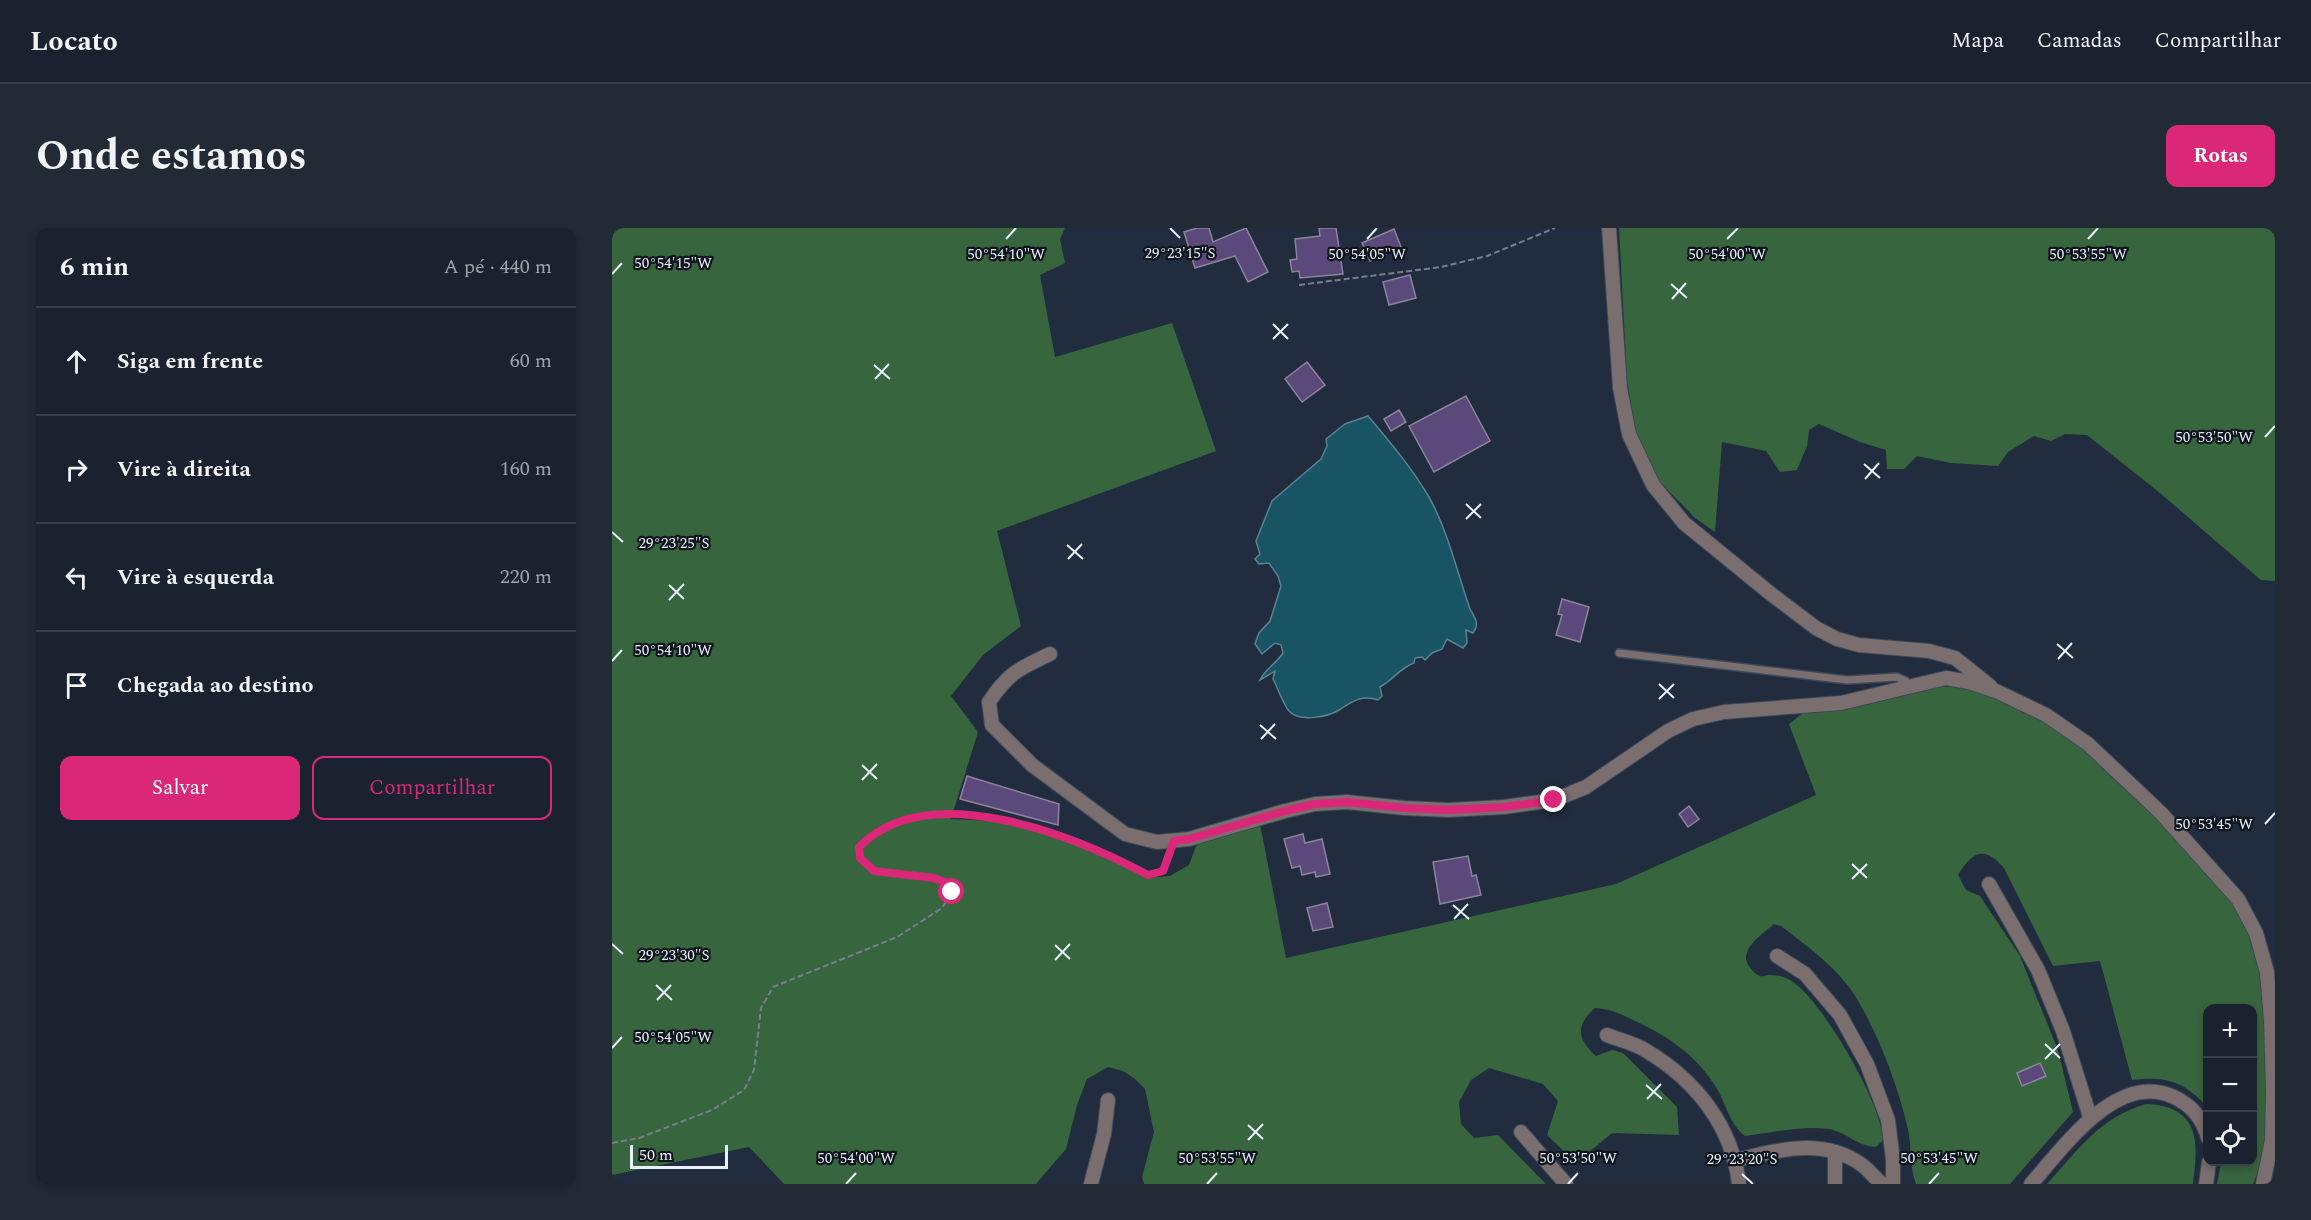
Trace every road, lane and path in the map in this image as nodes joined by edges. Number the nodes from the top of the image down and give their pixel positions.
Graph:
1 (1555, 228) edge
2 (1609, 228) edge
3 (1299, 285) dead end
4 (1619, 653) dead end
5 (1050, 654) dead end
6 (1907, 686) junction
7 (1996, 691) junction
8 (1174, 841) junction
9 (1989, 884) dead end
10 (1777, 956) dead end
11 (1607, 1035) dead end
12 (1108, 1101) dead end
13 (2090, 1117) junction
14 (2203, 1127) edge
15 (1521, 1132) dead end
16 (612, 1143) edge
17 (1835, 1152) junction
18 (1736, 1160) junction
19 (2209, 1166) edge
20 (1091, 1184) edge
21 (1566, 1184) edge
22 (1739, 1184) edge
23 (1835, 1184) edge
24 (1882, 1184) edge
25 (1893, 1184) edge
26 (2031, 1184) edge
27 (2206, 1184) edge
28 (2263, 1184) edge

1 - 3 path
2 - 7 street
4 - 6 lane
5 - 8 street
6 - 7 street
6 - 8 street
7 - 28 street
8 - 16 path
9 - 13 street
10 - 25 street
11 - 18 street
12 - 20 street
13 - 14 street
13 - 26 street
15 - 21 street
17 - 18 street
17 - 23 street
17 - 24 street
18 - 22 street
19 - 27 street

